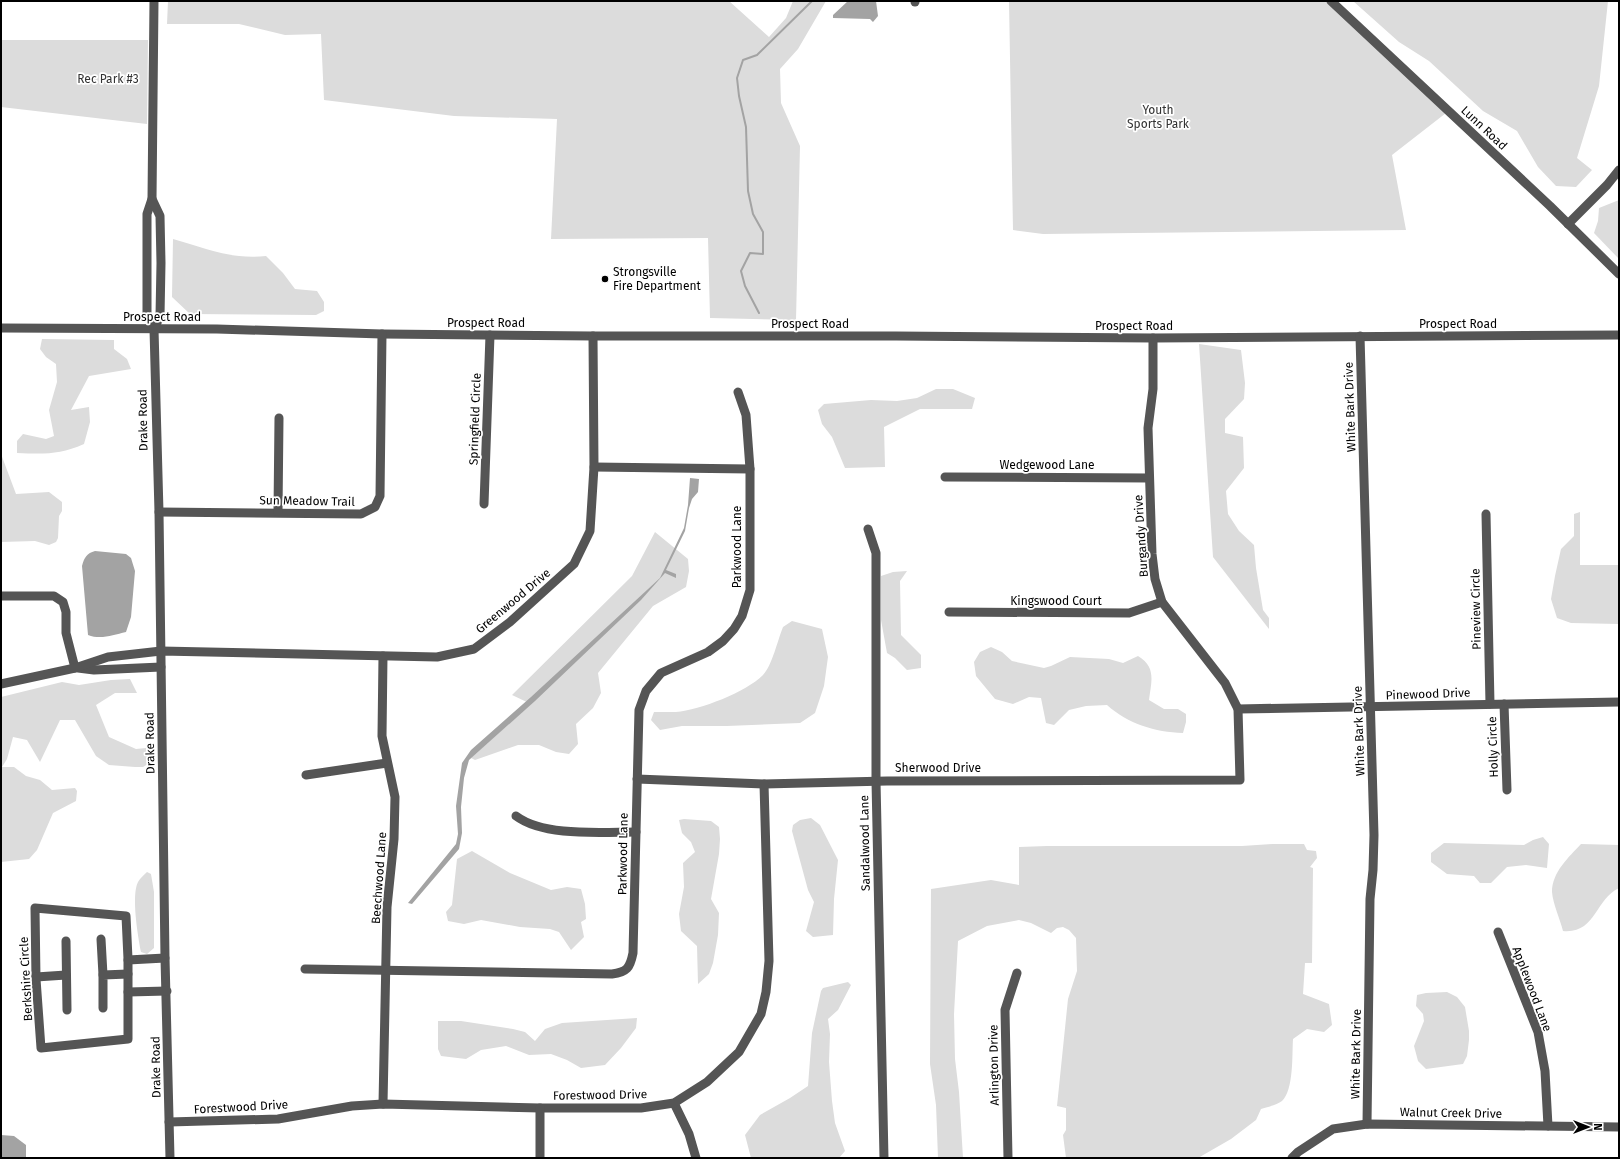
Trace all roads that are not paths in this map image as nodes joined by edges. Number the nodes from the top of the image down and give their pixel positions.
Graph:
1 (154, 1) edge
2 (1331, 1) edge
3 (1619, 170) edge
4 (152, 199) junction
5 (1568, 224) junction
6 (1619, 274) edge
7 (1, 328) edge
8 (154, 329) junction
9 (382, 334) junction
10 (490, 335) junction
11 (1619, 335) edge
12 (593, 336) junction
13 (1360, 336) junction
14 (1154, 338) junction
15 (738, 392) dead end
16 (279, 418) dead end
17 (594, 466) junction
18 (750, 469) junction
19 (945, 477) dead end
20 (1149, 478) junction
21 (484, 504) dead end
22 (158, 512) junction
23 (278, 512) junction
24 (1486, 514) dead end
25 (868, 529) dead end
26 (1, 596) edge
27 (1162, 602) junction
28 (949, 612) dead end
29 (161, 651) junction
30 (383, 656) junction
31 (161, 667) junction
32 (74, 668) junction
33 (1, 684) edge
34 (1619, 702) edge
35 (1490, 704) junction
36 (1504, 704) junction
37 (1370, 707) junction
38 (1238, 709) junction
39 (388, 763) junction
40 (306, 775) dead end
41 (637, 779) junction
42 (1240, 780) joint
43 (876, 781) junction
44 (764, 784) junction
45 (1507, 790) dead end
46 (516, 816) dead end
47 (636, 832) junction
48 (1498, 932) dead end
49 (101, 939) dead end
50 (66, 941) dead end
51 (165, 958) junction
52 (128, 960) junction
53 (305, 969) dead end
54 (386, 971) junction
55 (1017, 973) dead end
56 (128, 974) junction
57 (66, 975) junction
58 (103, 975) junction
59 (36, 976) junction
60 (167, 991) junction
61 (128, 992) junction
62 (103, 1008) dead end
63 (67, 1010) dead end
64 (674, 1103) junction
65 (383, 1104) junction
66 (540, 1108) junction
67 (169, 1122) junction
68 (1367, 1124) junction
69 (1548, 1126) junction
70 (1619, 1127) edge
71 (170, 1158) edge
72 (540, 1158) edge
73 (696, 1158) edge
74 (884, 1158) edge
75 (1008, 1158) edge
76 (1292, 1158) edge

1 - 4 street, Drake Road
2 - 5 street, Lunn Road
3 - 5 street
4 - 8 street, Drake Road
4 - 8 street, Drake Road
5 - 6 street, Lunn Road
7 - 8 street, Prospect Road
8 - 9 street, Prospect Road
8 - 22 street, Drake Road
9 - 10 street, Prospect Road
9 - 23 street, Sun Meadow Trail
10 - 12 street, Prospect Road
10 - 21 street, Springfield Circle
11 - 13 street, Prospect Road
12 - 14 street, Prospect Road
12 - 17 street, Greenwood Drive
13 - 14 street, Prospect Road
13 - 37 street, White Bark Drive
14 - 20 street, Burgandy Drive
15 - 18 street, Parkwood Lane
16 - 23 street
17 - 18 street
17 - 30 street, Greenwood Drive
18 - 41 street, Parkwood Lane
19 - 20 street, Wedgewood Lane
20 - 27 street, Burgandy Drive
22 - 23 street, Sun Meadow Trail
22 - 29 street, Drake Road
24 - 35 street, Pineview Circle
25 - 43 street, Sandalwood Lane
26 - 32 street
27 - 28 street, Kingswood Court
27 - 38 street, Burgandy Drive
29 - 30 street, Greenwood Drive
29 - 31 street, Drake Road
29 - 32 street, Greenwood Drive
30 - 39 street, Beechwood Lane
31 - 32 street
31 - 51 street, Drake Road
32 - 33 street
34 - 36 street, Pinewood Drive
35 - 36 street, Pinewood Drive
35 - 37 street, Pinewood Drive
36 - 45 street, Holly Circle
37 - 38 street, Pinewood Drive
37 - 68 street, White Bark Drive
38 - 42 street, Burgandy Drive
39 - 40 street
39 - 54 street, Beechwood Lane
41 - 44 street, Sherwood Drive
41 - 47 street, Parkwood Lane
42 - 43 street, Sherwood Drive
43 - 44 street, Sherwood Drive
43 - 74 street, Sandalwood Lane
44 - 64 street, Forestwood Drive
46 - 47 street
47 - 54 street, Parkwood Lane
48 - 69 street, Applewood Lane
49 - 58 street
50 - 57 street
51 - 52 street
51 - 60 street, Drake Road
52 - 56 street
52 - 59 street, Berkshire Circle
53 - 54 street, Parkwood Lane
54 - 65 street, Beechwood Lane
55 - 75 street, Arlington Drive
56 - 58 street
56 - 61 street
57 - 59 street
57 - 63 street
58 - 62 street
59 - 61 street, Berkshire Circle
60 - 61 street
60 - 67 street, Drake Road
64 - 66 street, Forestwood Drive
64 - 73 street
65 - 66 street, Forestwood Drive
65 - 67 street, Forestwood Drive
66 - 72 street
67 - 71 street, Drake Road
68 - 69 street, Walnut Creek Drive
68 - 76 street, Walnut Creek Drive
69 - 70 street, Walnut Creek Drive

